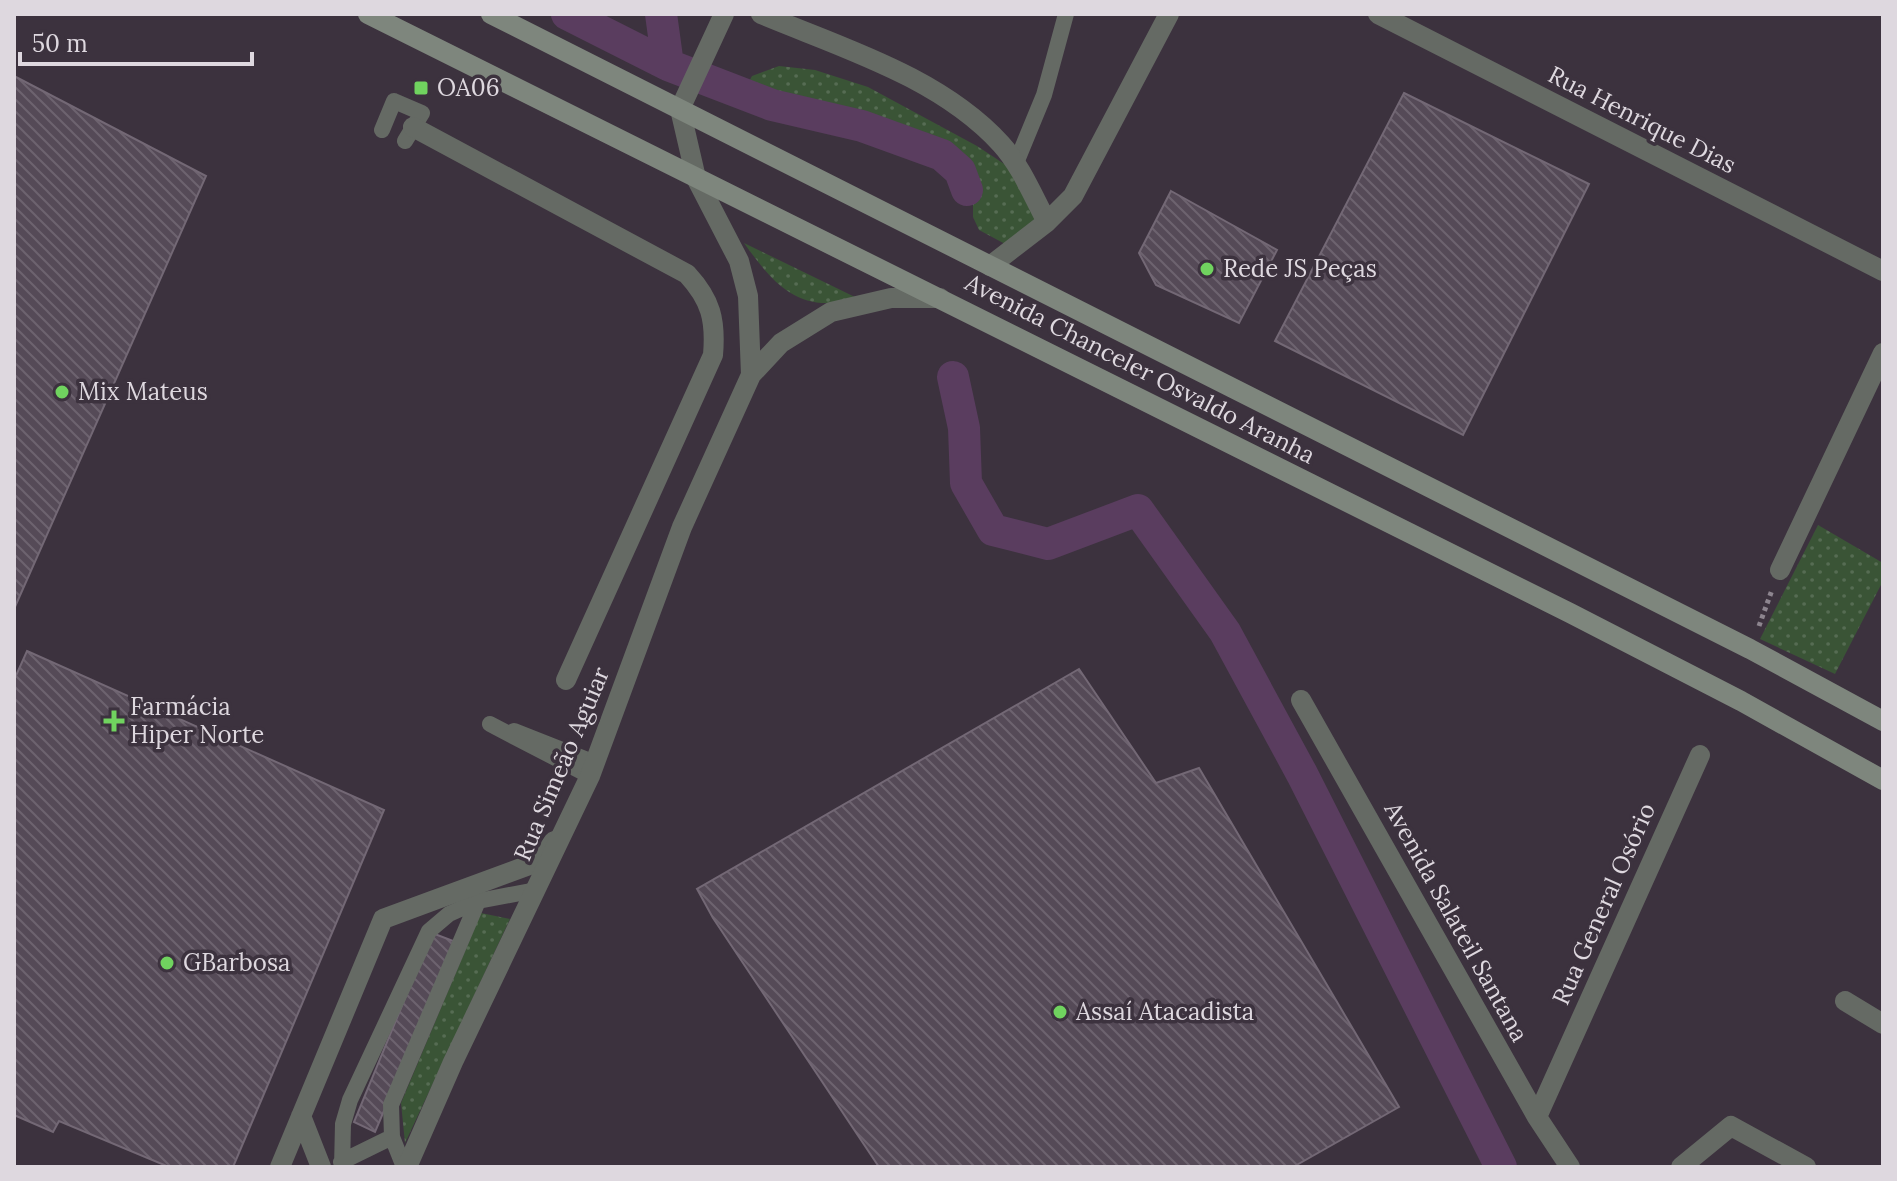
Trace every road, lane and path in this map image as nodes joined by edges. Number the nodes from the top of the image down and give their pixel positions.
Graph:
1 (368, 14) edge
2 (491, 14) edge
3 (724, 14) edge
4 (761, 14) edge
5 (1066, 14) edge
6 (1169, 14) edge
7 (1378, 14) edge
8 (683, 100) junction
9 (413, 127) joint
10 (382, 130) dead end
11 (1016, 163) junction
12 (696, 178) junction
13 (1047, 222) junction
14 (990, 266) junction
15 (1883, 271) edge
16 (940, 298) junction
17 (1883, 353) edge
18 (751, 375) junction
19 (1780, 570) joint
20 (1750, 649) junction
21 (566, 680) dead end
22 (1301, 700) dead end
23 (1883, 721) edge
24 (1700, 755) dead end
25 (592, 769) junction
26 (1883, 780) edge
27 (573, 815) junction
28 (536, 890) junction
29 (478, 901) junction
30 (1845, 1001) dead end
31 (1883, 1024) edge
32 (301, 1116) junction
33 (1537, 1117) junction
34 (392, 1137) junction
35 (335, 1165) edge
36 (280, 1167) edge
37 (406, 1167) edge
38 (1570, 1167) edge
39 (1681, 1167) edge
40 (1806, 1167) edge

1 - 12 main road, Avenida Chanceler Osvaldo Aranha
2 - 8 main road, Avenida Chanceler Osvaldo Aranha
3 - 8 street
4 - 11 street
5 - 11 lane
6 - 13 street
7 - 15 street, Rua Henrique Dias
8 - 12 street
8 - 14 main road, Avenida Chanceler Osvaldo Aranha
9 - 10 lane
9 - 21 street
11 - 13 street
12 - 16 main road, Avenida Chanceler Osvaldo Aranha
12 - 18 street
13 - 14 street
14 - 20 main road, Avenida Chanceler Osvaldo Aranha
16 - 18 street
16 - 26 main road, Avenida Chanceler Osvaldo Aranha
17 - 19 street
18 - 25 street, Rua Simeão Aguiar
19 - 20 path
20 - 23 main road, Avenida Chanceler Osvaldo Aranha
22 - 33 street, Avenida Salateil Santana
24 - 33 street, Rua General Osório
25 - 25 lane
25 - 27 street, Rua Simeão Aguiar
27 - 28 street, Rua Simeão Aguiar
27 - 32 street
28 - 29 lane
28 - 37 street, Rua Simeão Aguiar
29 - 34 lane
29 - 35 lane
30 - 31 street
32 - 35 street
32 - 36 street
33 - 38 street, Avenida Salateil Santana
34 - 35 lane
34 - 37 lane
39 - 40 street

